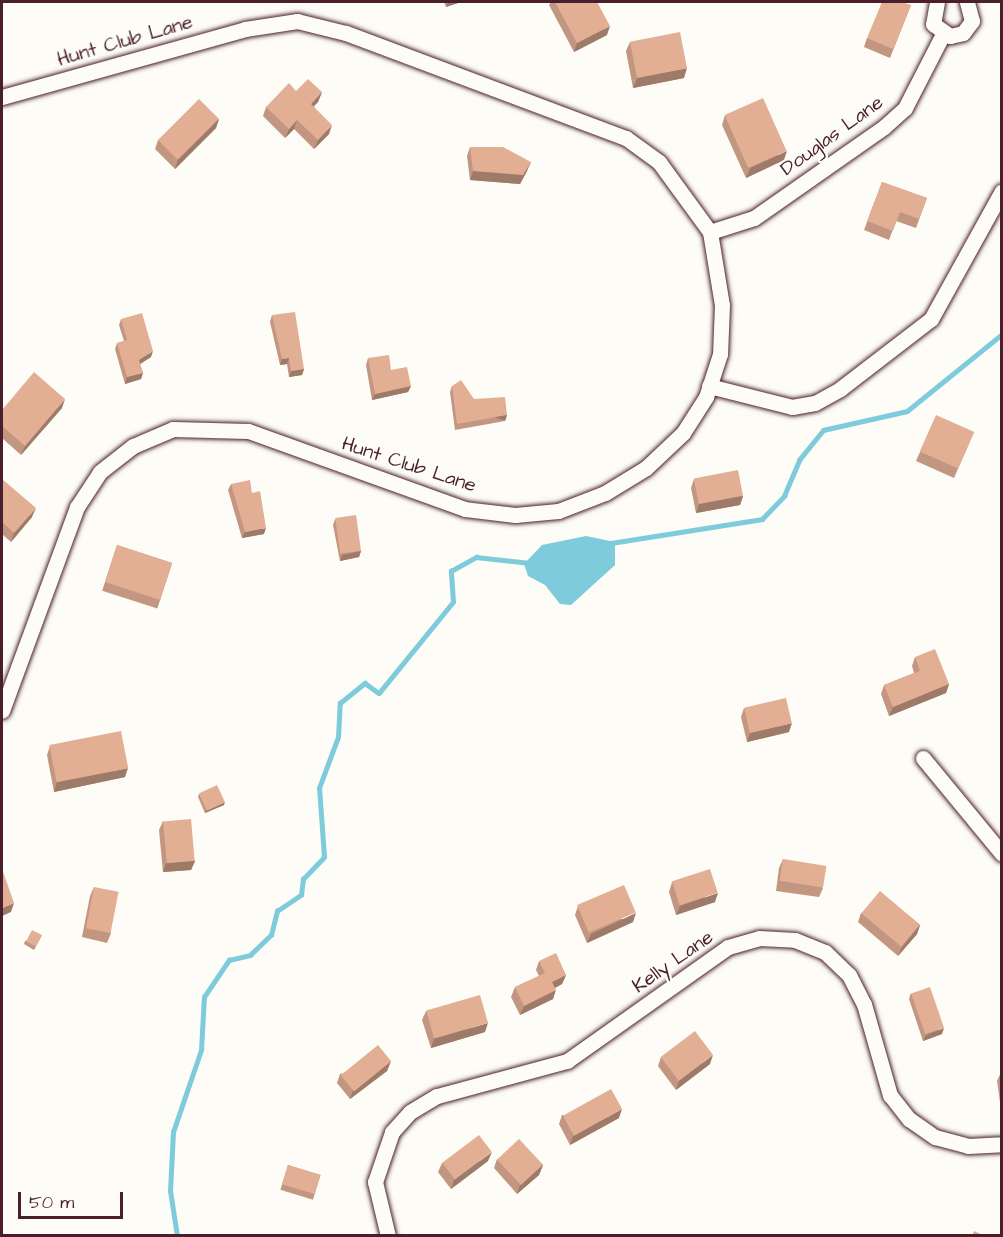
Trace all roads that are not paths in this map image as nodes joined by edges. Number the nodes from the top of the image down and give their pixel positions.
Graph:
1 (937, 2) edge
2 (967, 2) edge
3 (943, 34) junction
4 (2, 97) edge
5 (1002, 191) edge
6 (710, 232) junction
7 (709, 386) junction
8 (2, 711) edge
9 (923, 758) dead end
10 (1002, 854) edge
11 (1002, 1144) edge
12 (388, 1236) edge

1 - 3 street
2 - 3 street
3 - 6 street, Douglas Lane
4 - 6 street, Hunt Club Lane
5 - 7 street
6 - 7 street, Hunt Club Lane
7 - 8 street, Hunt Club Lane
9 - 10 street
11 - 12 street, Kelly Lane

